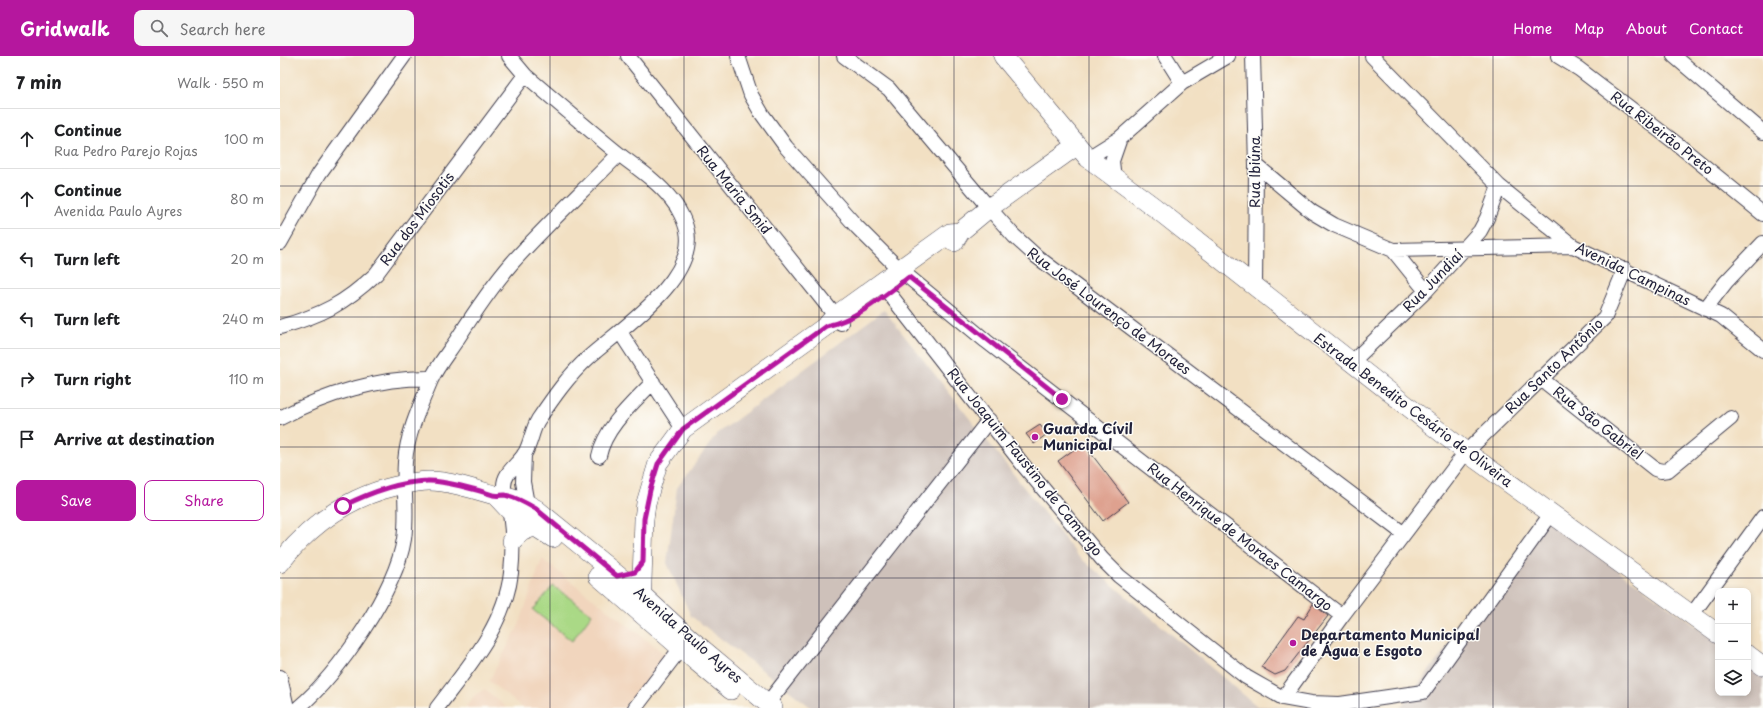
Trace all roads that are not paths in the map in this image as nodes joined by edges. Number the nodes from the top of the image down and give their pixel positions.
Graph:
1 (404, 56) edge
2 (509, 56) edge
3 (628, 56) edge
4 (738, 56) edge
5 (844, 56) edge
6 (1003, 56) edge
7 (1165, 56) edge
8 (1228, 56) edge
9 (1253, 56) edge
10 (1372, 56) edge
11 (1558, 56) edge
12 (1674, 56) edge
13 (525, 76) junction
14 (1182, 83) junction
15 (1763, 132) edge
16 (1120, 138) junction
17 (1082, 152) junction
18 (619, 154) junction
19 (1256, 164) junction
20 (1114, 179) junction
21 (1499, 186) junction
22 (989, 208) junction
23 (1763, 214) edge
24 (280, 243) edge
25 (1763, 243) edge
26 (1573, 246) junction
27 (1465, 248) junction
28 (1393, 250) junction
29 (1625, 269) junction
30 (904, 273) junction
31 (885, 288) junction
32 (1255, 288) junction
33 (1426, 291) junction
34 (1705, 309) junction
35 (834, 322) junction
36 (280, 327) edge
37 (620, 332) junction
38 (1763, 350) edge
39 (1350, 363) junction
40 (432, 378) junction
41 (1540, 378) junction
42 (653, 382) junction
43 (280, 418) edge
44 (1730, 418) dead end
45 (989, 420) junction
46 (683, 429) junction
47 (1466, 452) junction
48 (524, 454) junction
49 (599, 456) dead end
50 (405, 484) junction
51 (1551, 514) junction
52 (515, 516) junction
53 (1763, 517) edge
54 (1404, 534) junction
55 (643, 562) junction
56 (280, 563) edge
57 (617, 576) junction
58 (642, 595) junction
59 (641, 614) junction
60 (1342, 616) junction
61 (1691, 616) junction
62 (1715, 632) edge
63 (679, 647) junction
64 (1751, 657) edge
65 (1763, 666) edge
66 (280, 677) edge
67 (1283, 698) junction
68 (765, 707) edge
69 (287, 708) edge
70 (298, 708) edge
71 (437, 708) edge
72 (635, 708) edge

1 - 24 street
2 - 13 street
3 - 35 street, Rua Maria Smid
4 - 30 street, Rua Henrique de Moraes Camargo
5 - 22 street, Rua José Lourenço de Moraes
6 - 17 main road, Estrada Benedito Cesário de Oliveira
7 - 14 street
8 - 14 street
9 - 19 street, Rua Ibiúna
10 - 21 street, Avenida Campinas
11 - 23 street, Rua Ribeirão Preto
12 - 15 street
13 - 18 street
13 - 36 street, Rua dos Miosotis
14 - 16 street
16 - 17 street
16 - 20 street
17 - 20 main road, Estrada Benedito Cesário de Oliveira
17 - 22 main road
18 - 37 street
18 - 40 street
19 - 28 street
19 - 32 street, Rua Ibiúna
20 - 32 main road, Estrada Benedito Cesário de Oliveira
21 - 26 street, Avenida Campinas
21 - 27 street, Rua Jundiaí
22 - 30 main road
22 - 54 street, Rua José Lourenço de Moraes
25 - 34 street
26 - 27 street
26 - 29 street, Avenida Campinas
27 - 28 street
27 - 33 street, Rua Jundiaí
28 - 33 street
29 - 34 street, Avenida Campinas
29 - 41 street, Rua Santo Antônio
30 - 31 main road
30 - 60 street, Rua Henrique de Moraes Camargo
31 - 35 main road
31 - 45 street, Rua Joaquim Faustino de Camargo
32 - 39 main road, Estrada Benedito Cesário de Oliveira
33 - 39 street, Rua Jundiaí
34 - 38 street, Avenida Campinas
35 - 46 main road
37 - 42 street
37 - 48 street
39 - 47 main road, Estrada Benedito Cesário de Oliveira
40 - 43 street
40 - 50 street
41 - 44 street, Rua São Gabriel
41 - 47 street, Rua Santo Antônio
42 - 46 street
42 - 49 street
45 - 67 street, Rua Joaquim Faustino de Camargo
45 - 68 street
46 - 55 main road
47 - 51 main road, Estrada Benedito Cesário de Oliveira
47 - 54 street, Rua Santo Antônio
48 - 52 street
48 - 52 street
50 - 52 main road
50 - 56 main road
50 - 70 street
51 - 61 main road, Estrada Benedito Cesário de Oliveira
51 - 67 street, Rua Joaquim Faustino de Camargo
52 - 57 main road, Avenida Paulo Ayres
52 - 59 main road, Avenida Paulo Ayres
52 - 71 street
53 - 61 street
54 - 60 street, Rua Santo Antônio
55 - 57 main road
55 - 58 main road
57 - 58 main road, Avenida Paulo Ayres
58 - 59 main road
58 - 63 main road, Avenida Paulo Ayres
59 - 63 main road, Avenida Paulo Ayres
60 - 67 street, Rua Santo Antônio
61 - 62 main road, Estrada Benedito Cesário de Oliveira
63 - 68 main road, Avenida Paulo Ayres
63 - 72 street
64 - 65 main road
66 - 69 street

